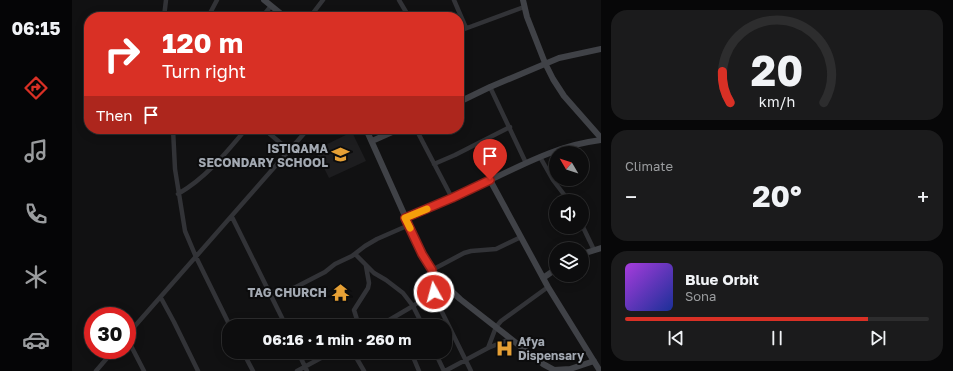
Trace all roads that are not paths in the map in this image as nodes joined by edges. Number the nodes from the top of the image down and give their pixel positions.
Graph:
1 (166, 0) edge
2 (217, 0) edge
3 (264, 0) edge
4 (323, 0) edge
5 (399, 0) edge
6 (454, 0) edge
7 (524, 3) edge
8 (271, 6) junction
9 (165, 12) edge
10 (211, 12) edge
11 (266, 12) edge
12 (278, 12) edge
13 (314, 12) edge
14 (406, 12) edge
15 (459, 12) edge
16 (464, 23) edge
17 (466, 28) joint
18 (601, 50) edge
19 (545, 63) junction
20 (490, 86) junction
21 (464, 99) edge
22 (510, 127) junction
23 (593, 129) junction
24 (173, 134) edge
25 (242, 134) edge
26 (270, 134) edge
27 (304, 134) edge
28 (368, 134) edge
29 (388, 134) edge
30 (419, 134) edge
31 (601, 139) edge
32 (372, 141) junction
33 (586, 142) junction
34 (478, 144) junction
35 (290, 150) junction
36 (540, 157) junction
37 (526, 163) junction
38 (434, 164) junction
39 (490, 180) junction
40 (178, 194) junction
41 (564, 194) edge
42 (452, 198) junction
43 (232, 217) junction
44 (405, 218) junction
45 (409, 225) junction
46 (586, 234) edge
47 (521, 237) junction
48 (601, 248) edge
49 (594, 250) junction
50 (589, 252) edge
51 (355, 254) junction
52 (196, 257) junction
53 (366, 266) junction
54 (432, 270) junction
55 (549, 274) edge
56 (543, 278) junction
57 (444, 284) junction
58 (548, 287) junction
59 (269, 292) junction
60 (434, 292) junction
61 (161, 298) junction
62 (413, 306) junction
63 (395, 317) joint
64 (227, 319) edge
65 (282, 319) edge
66 (357, 319) edge
67 (391, 319) edge
68 (420, 319) edge
69 (496, 326) junction
70 (136, 327) edge
71 (510, 339) junction
72 (488, 348) junction
73 (136, 355) edge
74 (106, 359) edge
75 (247, 359) edge
76 (301, 359) edge
77 (321, 359) edge
78 (358, 359) edge
79 (414, 359) edge
80 (438, 359) edge
81 (466, 360) junction
82 (594, 361) junction
83 (306, 369) edge
84 (557, 370) edge
85 (96, 371) edge
86 (144, 371) edge
87 (198, 371) edge
88 (253, 371) edge
89 (297, 371) edge
90 (364, 371) edge
91 (419, 371) edge
92 (444, 371) edge
93 (471, 371) edge
94 (600, 371) edge

1 - 9 street
2 - 10 street
3 - 8 street
4 - 13 street
5 - 14 street
6 - 15 street
7 - 17 street
7 - 19 street
8 - 11 street
8 - 12 street
16 - 17 street
18 - 19 street
19 - 20 street
19 - 23 street
20 - 21 street
20 - 22 street
22 - 34 street
22 - 37 street
23 - 31 street
23 - 33 street
24 - 40 street
25 - 40 street
26 - 35 street
27 - 35 street
28 - 32 street
29 - 32 street
30 - 38 street
31 - 33 street
32 - 44 street
33 - 36 street
34 - 38 street
34 - 39 street
35 - 43 street
36 - 37 street
36 - 41 street
37 - 39 street
38 - 42 street
39 - 42 street
39 - 47 street
40 - 52 street
42 - 44 street
43 - 52 street
43 - 59 street
44 - 45 street
45 - 51 street
45 - 54 street
46 - 49 street
47 - 54 street
47 - 56 street
48 - 49 street
49 - 50 street
51 - 53 street
51 - 59 street
52 - 61 street
52 - 64 street
53 - 62 street
53 - 66 street
54 - 57 street
54 - 60 street
55 - 56 street
56 - 58 street
57 - 60 street
57 - 69 street
58 - 69 street
58 - 82 street
59 - 65 street
60 - 62 street
60 - 81 street
61 - 70 street
61 - 87 street
62 - 63 street
62 - 68 street
63 - 67 street
69 - 71 street
69 - 72 street
71 - 72 street
71 - 84 street
72 - 81 street
73 - 86 street
74 - 85 street
75 - 88 street
76 - 83 street
77 - 83 street
78 - 90 street
79 - 91 street
80 - 92 street
81 - 92 street
81 - 93 street
82 - 84 street
82 - 94 street
83 - 89 street

